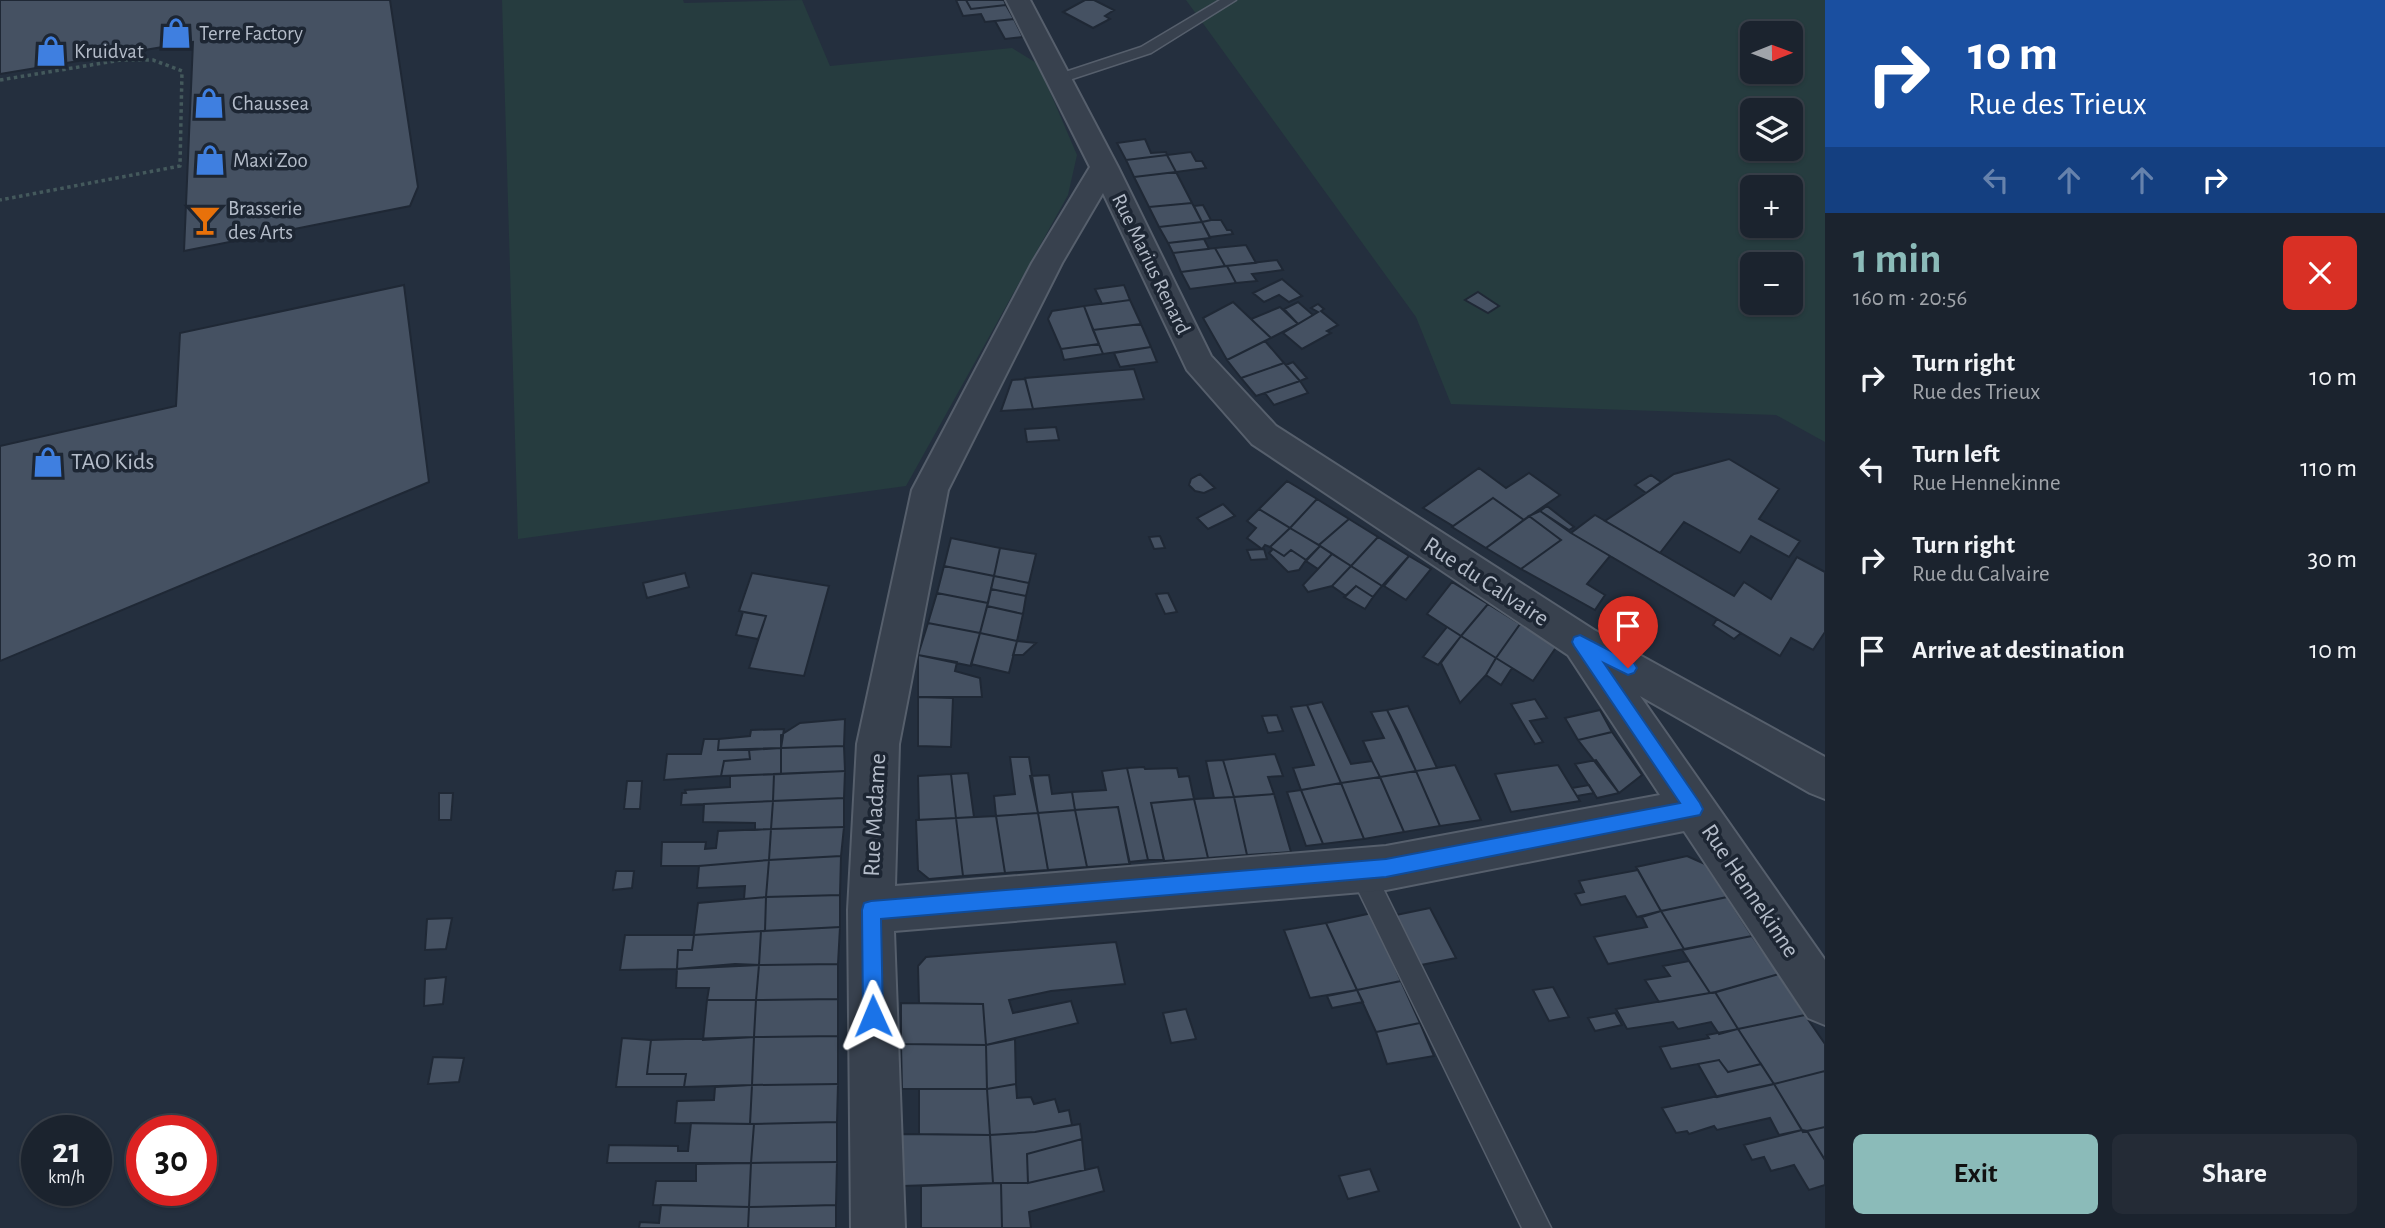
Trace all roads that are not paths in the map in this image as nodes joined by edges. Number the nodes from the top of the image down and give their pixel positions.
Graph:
1 (1017, 0) edge
2 (1229, 0) edge
3 (1058, 79) junction
4 (1104, 167) junction
5 (1264, 435) joint
6 (1580, 642) junction
7 (1825, 779) edge
8 (1694, 809) junction
9 (1361, 870) junction
10 (871, 910) junction
11 (1825, 1001) edge
12 (878, 1228) edge
13 (1537, 1228) edge

1 - 3 street, Rue Marius Renard
2 - 3 lane
3 - 4 street, Rue Marius Renard
4 - 5 street, Rue Marius Renard
4 - 10 street, Rue Madame
5 - 6 street, Rue du Calvaire
6 - 7 street, Rue du Calvaire
6 - 8 street, Rue Hennekinne
8 - 9 street
8 - 11 street, Rue Hennekinne
9 - 10 street
9 - 13 lane
10 - 12 street, Rue Madame

